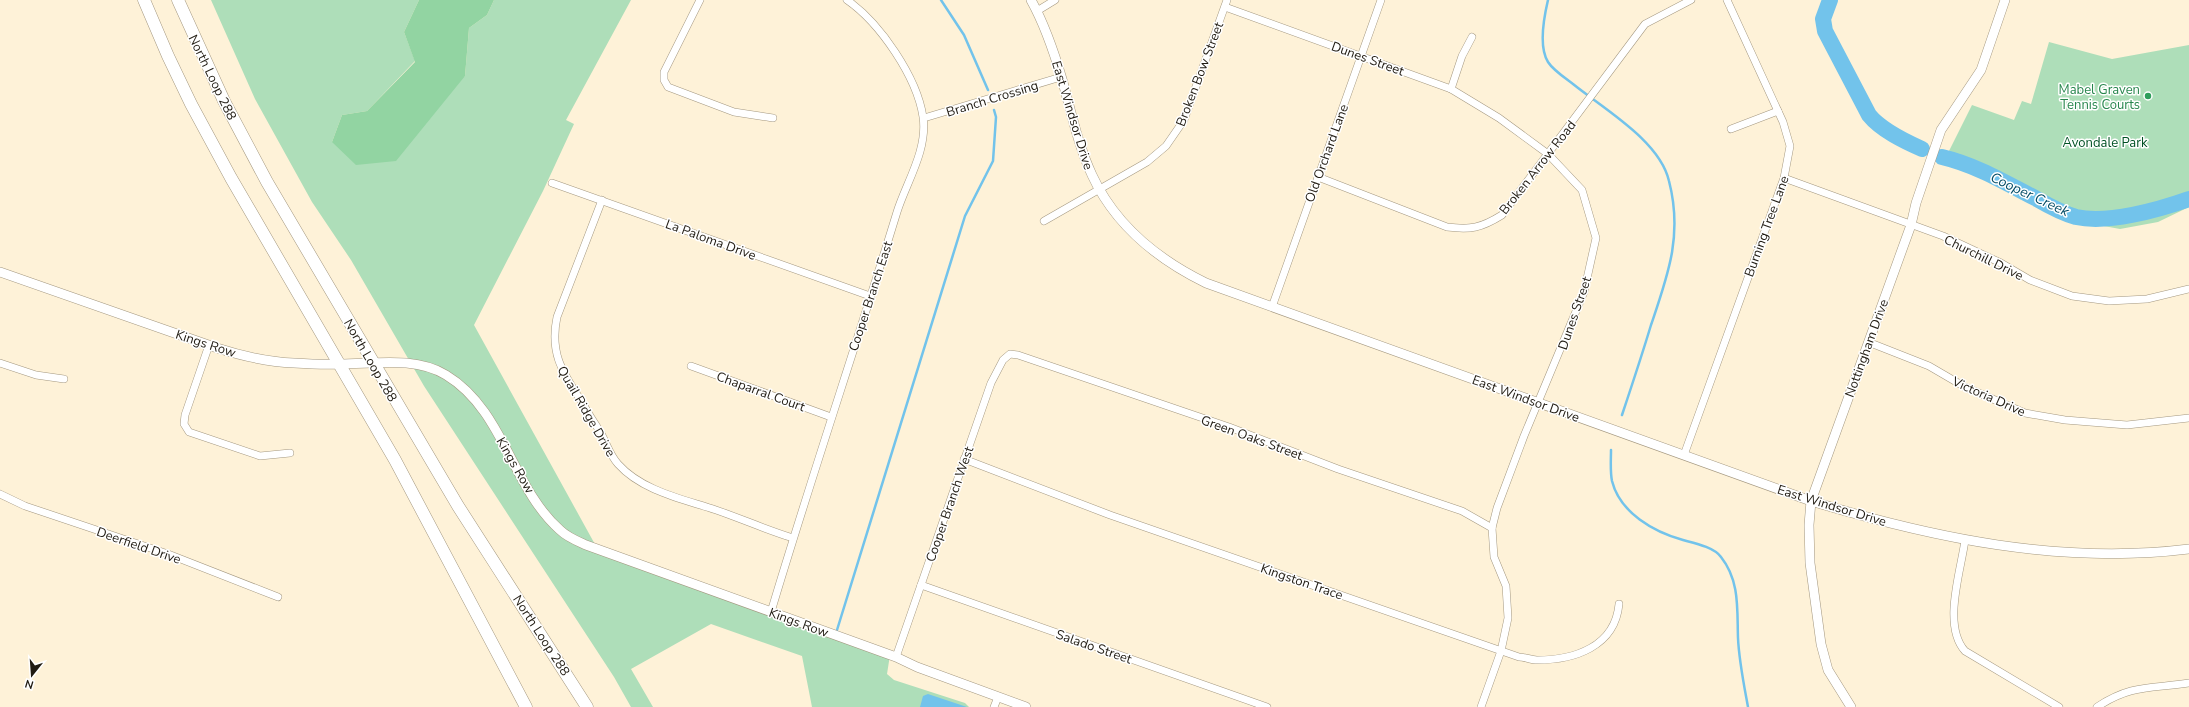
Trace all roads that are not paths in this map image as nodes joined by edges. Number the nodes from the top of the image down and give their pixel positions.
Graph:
1 (144, 0) edge
2 (178, 0) edge
3 (700, 0) edge
4 (846, 0) edge
5 (1031, 0) edge
6 (1055, 0) edge
7 (1381, 0) edge
8 (1691, 0) edge
9 (1727, 0) edge
10 (2005, 0) edge
11 (1226, 4) edge
12 (1037, 11) junction
13 (1472, 37) dead end
14 (1361, 55) junction
15 (1061, 77) junction
16 (1451, 89) junction
17 (1778, 111) junction
18 (773, 118) dead end
19 (924, 118) junction
20 (1731, 129) dead end
21 (1548, 154) junction
22 (1318, 176) junction
23 (1784, 178) junction
24 (552, 183) dead end
25 (1099, 189) junction
26 (602, 200) junction
27 (1044, 221) dead end
28 (1910, 225) junction
29 (0, 273) edge
30 (2189, 290) edge
31 (870, 296) junction
32 (1272, 307) junction
33 (1868, 342) junction
34 (209, 345) junction
35 (1010, 354) joint
36 (0, 363) edge
37 (372, 363) junction
38 (340, 364) junction
39 (691, 366) dead end
40 (64, 379) dead end
41 (1540, 403) junction
42 (831, 417) junction
43 (2189, 418) edge
44 (290, 453) dead end
45 (1684, 455) junction
46 (964, 459) junction
47 (0, 494) edge
48 (1811, 501) junction
49 (1492, 528) junction
50 (793, 538) junction
51 (1965, 540) junction
52 (2189, 549) edge
53 (921, 585) junction
54 (278, 597) dead end
55 (1619, 604) dead end
56 (771, 612) junction
57 (1501, 651) junction
58 (896, 657) junction
59 (2189, 683) edge
60 (998, 697) junction
61 (526, 707) edge
62 (587, 707) edge
63 (994, 707) edge
64 (1026, 707) edge
65 (1267, 707) edge
66 (1481, 707) edge
67 (1851, 707) edge
68 (2059, 707) edge
69 (2097, 707) edge

1 - 38 highway
2 - 37 highway, North Loop 288
3 - 18 street
4 - 19 street, Cooper Branch East
5 - 12 street, East Windsor Drive
6 - 12 street
7 - 14 street, Old Orchard Lane
8 - 21 street, Broken Arrow Road
9 - 17 street, Burning Tree Lane
10 - 28 street, Nottingham Drive
11 - 14 street, Dunes Street
11 - 25 street, Broken Bow Street
12 - 15 street, East Windsor Drive
13 - 16 street
14 - 16 street, Dunes Street
14 - 22 street, Old Orchard Lane
15 - 19 street, Branch Crossing
15 - 25 street, East Windsor Drive
16 - 21 street, Dunes Street
17 - 20 street
17 - 23 street, Burning Tree Lane
19 - 31 street, Cooper Branch East
21 - 22 street, Broken Arrow Road
21 - 41 street, Dunes Street
22 - 32 street, Old Orchard Lane
23 - 28 street, Churchill Drive
23 - 45 street, Burning Tree Lane
24 - 26 street, La Paloma Drive
25 - 27 street, Broken Bow Street
25 - 32 street, East Windsor Drive
26 - 31 street, La Paloma Drive
26 - 50 street, Quail Ridge Drive
28 - 30 street, Churchill Drive
28 - 33 street, Nottingham Drive
29 - 34 street, Kings Row
31 - 42 street, Cooper Branch East
32 - 41 street, East Windsor Drive
33 - 43 street, Victoria Drive
33 - 48 street, Nottingham Drive
34 - 38 street, Kings Row
34 - 44 street
35 - 46 street, Cooper Branch West
35 - 49 street, Green Oaks Street
36 - 40 street
37 - 38 street, Kings Row
37 - 56 street, Kings Row
37 - 62 highway, North Loop 288
38 - 61 highway
39 - 42 street, Chaparral Court
41 - 45 street, East Windsor Drive
41 - 49 street, Dunes Street
42 - 50 street, Cooper Branch East
45 - 48 street, East Windsor Drive
46 - 53 street, Cooper Branch West
46 - 57 street, Kingston Trace
47 - 54 street, Deerfield Drive
48 - 51 street, East Windsor Drive
48 - 67 street, Nottingham Drive
49 - 57 street, Dunes Street
50 - 56 street, Cooper Branch East
51 - 52 street, East Windsor Drive
51 - 68 street
53 - 58 street, Cooper Branch West
53 - 65 street, Salado Street
55 - 57 street, Kingston Trace
56 - 58 street, Kings Row
57 - 66 street, Dunes Street
58 - 60 street, Kings Row
59 - 69 street
60 - 63 street
60 - 64 street, Kings Row

